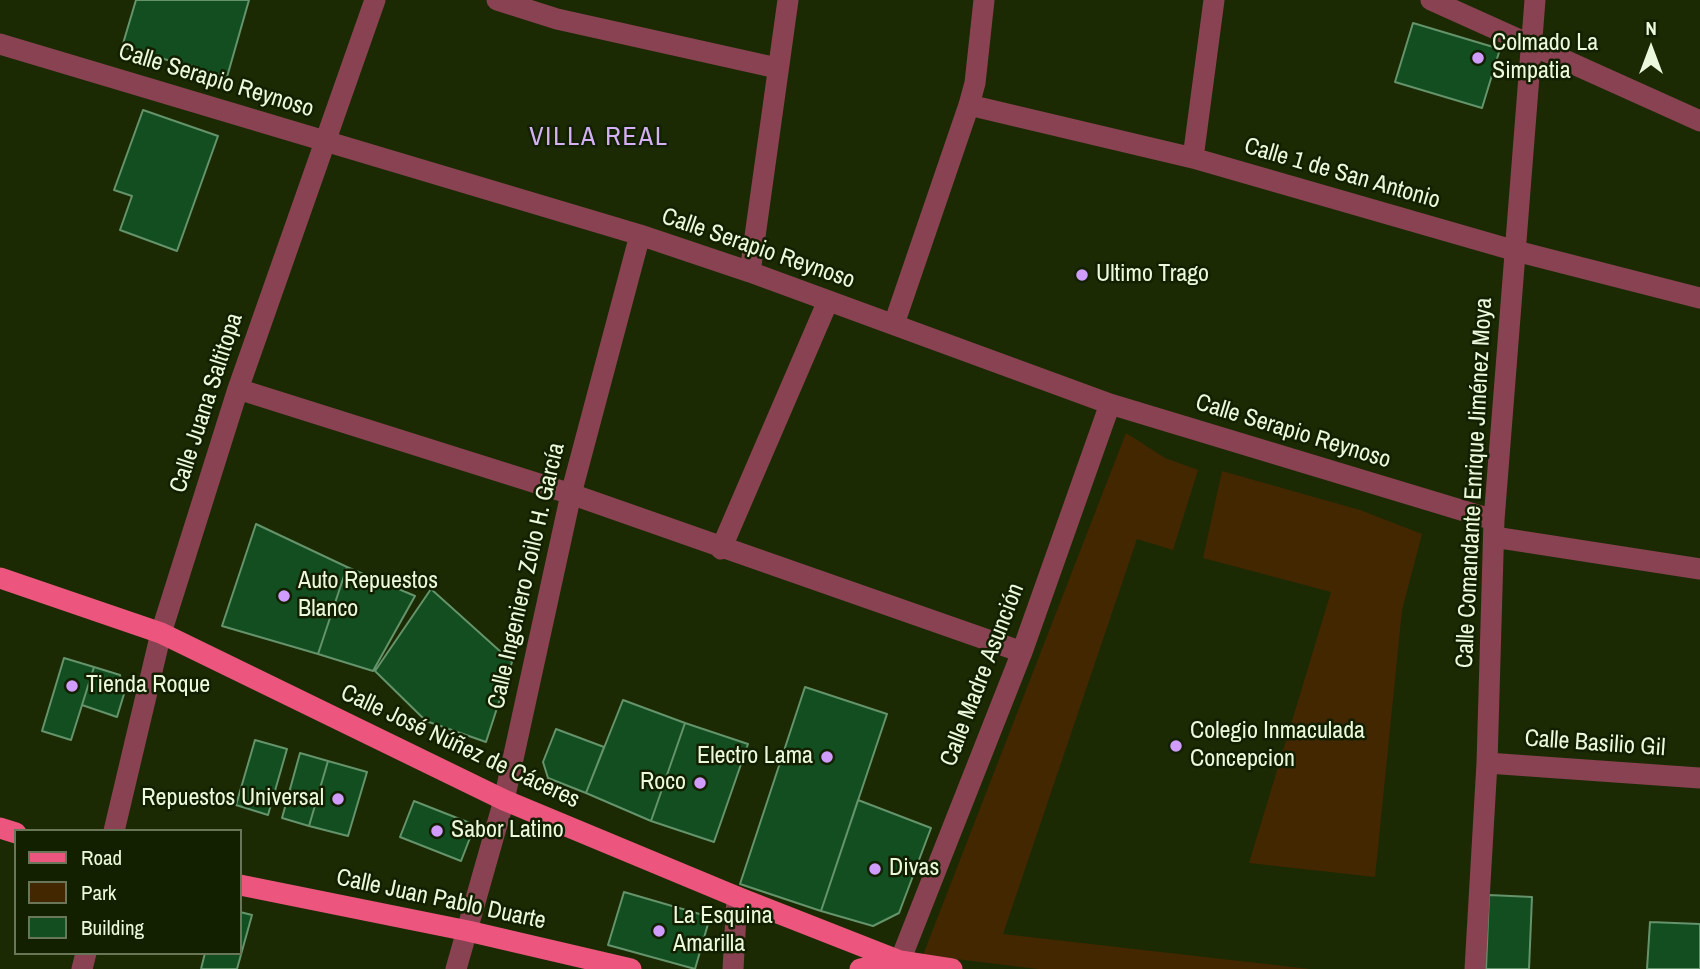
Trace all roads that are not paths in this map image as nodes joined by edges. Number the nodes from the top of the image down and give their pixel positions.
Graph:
1 (375, 0) edge
2 (497, 0) edge
3 (788, 0) edge
4 (984, 0) edge
5 (1214, 0) edge
6 (1431, 0) edge
7 (1535, 0) edge
8 (0, 44) edge
9 (1531, 47) junction
10 (777, 68) junction
11 (969, 105) junction
12 (1700, 121) edge
13 (325, 141) junction
14 (1193, 158) junction
15 (640, 235) junction
16 (1516, 251) junction
17 (750, 272) junction
18 (1700, 298) edge
19 (828, 301) junction
20 (894, 324) junction
21 (238, 389) junction
22 (1110, 404) junction
23 (571, 494) junction
24 (1494, 528) junction
25 (722, 549) junction
26 (1700, 569) edge
27 (0, 578) edge
28 (161, 633) junction
29 (1022, 652) junction
30 (1487, 763) junction
31 (1700, 778) edge
32 (504, 800) junction
33 (114, 829) edge
34 (242, 885) edge
35 (737, 897) junction
36 (468, 930) junction
37 (900, 961) junction
38 (456, 969) edge
39 (631, 969) edge
40 (733, 969) edge
41 (860, 969) edge
42 (952, 969) edge
43 (1475, 969) edge

1 - 13 street, Calle Juana Saltitopa
2 - 10 street
3 - 10 street
4 - 11 street
5 - 14 street
6 - 9 street
7 - 9 street, Calle Comandante Enrique Jiménez Moya
8 - 13 street, Calle Serapio Reynoso
9 - 12 street
9 - 16 street, Calle Comandante Enrique Jiménez Moya
10 - 17 street
11 - 14 street, Calle 1 de San Antonio
11 - 20 street
13 - 15 street, Calle Serapio Reynoso
13 - 21 street, Calle Juana Saltitopa
14 - 16 street, Calle 1 de San Antonio
15 - 17 street, Calle Serapio Reynoso
15 - 23 street, Calle Ingeniero Zoilo H. García
16 - 18 street, Calle 1 de San Antonio
16 - 24 street, Calle Comandante Enrique Jiménez Moya
17 - 19 street, Calle Serapio Reynoso
19 - 20 street, Calle Serapio Reynoso
19 - 25 street
20 - 22 street, Calle Serapio Reynoso
21 - 23 street
21 - 28 street, Calle Juana Saltitopa
22 - 24 street, Calle Serapio Reynoso
22 - 29 street, Calle Madre Asunción
23 - 25 street
23 - 32 street, Calle Ingeniero Zoilo H. García
24 - 26 street, Calle Serapio Reynoso
24 - 30 street, Calle Comandante Enrique Jiménez Moya
25 - 29 street
27 - 28 main road, Calle José Núñez de Cáceres
28 - 32 main road, Calle José Núñez de Cáceres
28 - 33 street, Calle Juana Saltitopa
29 - 37 street, Calle Madre Asunción
30 - 31 street, Calle Basilio Gil
30 - 43 street, Calle Comandante Enrique Jiménez Moya
32 - 35 main road, Calle José Núñez de Cáceres
32 - 36 street, Calle Ingeniero Zoilo H. García
34 - 36 main road, Calle Juan Pablo Duarte
35 - 37 main road, Calle José Núñez de Cáceres
35 - 40 street
36 - 38 street, Calle Ingeniero Zoilo H. García
36 - 39 main road, Calle Juan Pablo Duarte
37 - 41 main road
37 - 42 main road

